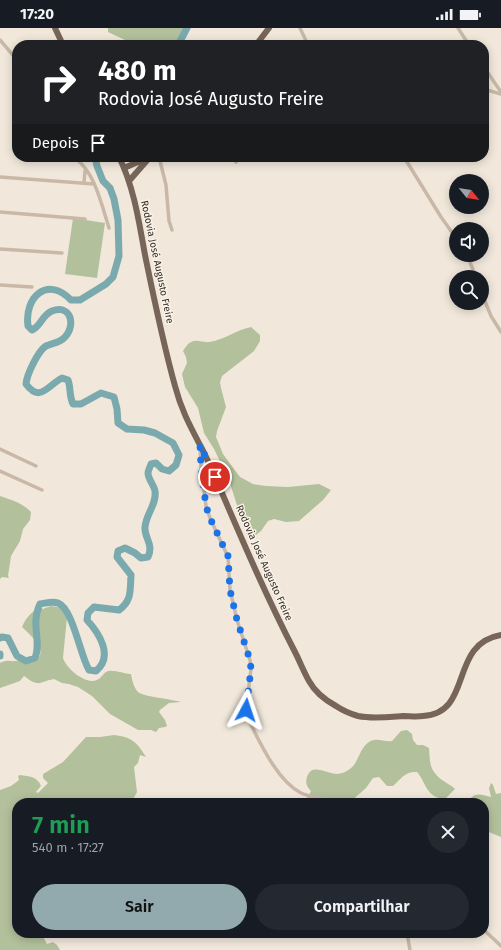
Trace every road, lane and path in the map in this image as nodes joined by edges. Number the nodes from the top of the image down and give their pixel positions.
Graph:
1 (55, 28) edge
2 (269, 28) edge
3 (300, 28) edge
4 (458, 28) edge
5 (0, 40) edge
6 (61, 40) edge
7 (260, 40) edge
8 (306, 40) edge
9 (466, 40) edge
10 (12, 54) edge
11 (489, 75) edge
12 (489, 90) edge
13 (501, 93) edge
14 (80, 162) edge
15 (121, 162) edge
16 (138, 162) edge
17 (145, 162) edge
18 (160, 162) edge
19 (407, 162) edge
20 (124, 168) junction
21 (86, 170) junction
22 (0, 177) edge
23 (129, 181) junction
24 (84, 183) junction
25 (94, 184) junction
26 (0, 212) edge
27 (85, 219) dead end
28 (109, 228) dead end
29 (449, 228) edge
30 (172, 230) dead end
31 (0, 249) edge
32 (62, 253) dead end
33 (0, 285) edge
34 (32, 287) dead end
35 (489, 310) edge
36 (501, 332) edge
37 (200, 445) junction
38 (0, 449) edge
39 (36, 466) dead end
40 (0, 471) edge
41 (42, 490) dead end
42 (501, 635) edge
43 (316, 798) edge
44 (489, 935) edge
45 (408, 938) edge
46 (501, 946) edge
47 (410, 950) edge

1 - 6 main road
2 - 7 main road
3 - 8 street
4 - 9 street
5 - 10 street
11 - 13 street
12 - 13 street
14 - 21 street
15 - 20 main road, Rodovia José Augusto Freire
16 - 20 main road
17 - 23 main road
18 - 30 street
19 - 29 street
20 - 23 main road, Rodovia José Augusto Freire
21 - 24 street
21 - 25 street
22 - 24 street
23 - 37 main road, Rodovia José Augusto Freire
24 - 25 street
25 - 28 street
26 - 27 street
31 - 32 street
33 - 34 street
35 - 36 street
37 - 42 main road, Rodovia José Augusto Freire
37 - 43 street
38 - 39 street
40 - 41 street
44 - 46 street
45 - 47 street

